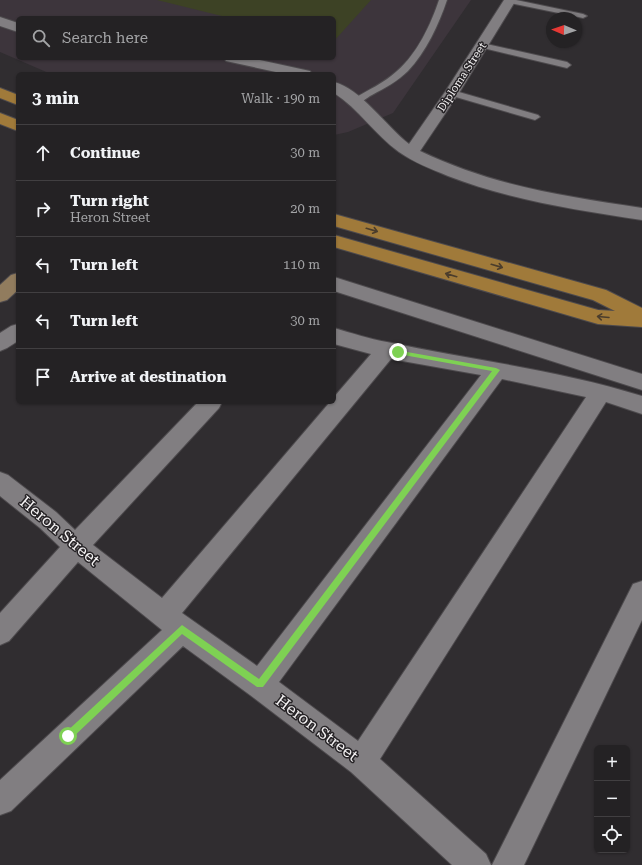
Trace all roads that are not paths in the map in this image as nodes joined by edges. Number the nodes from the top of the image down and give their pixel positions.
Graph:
1 (444, 0) edge
2 (510, 1) edge
3 (583, 16) dead end
4 (0, 21) edge
5 (16, 27) edge
6 (482, 45) junction
7 (236, 60) edge
8 (567, 65) dead end
9 (261, 70) edge
10 (283, 72) edge
11 (336, 87) edge
12 (0, 92) edge
13 (452, 93) junction
14 (16, 100) edge
15 (356, 101) junction
16 (535, 117) dead end
17 (0, 118) edge
18 (16, 125) edge
19 (411, 152) junction
20 (642, 214) edge
21 (336, 221) edge
22 (336, 242) edge
23 (16, 282) edge
24 (336, 285) edge
25 (0, 295) edge
26 (642, 316) edge
27 (642, 320) edge
28 (16, 332) edge
29 (336, 337) edge
30 (0, 343) edge
31 (386, 350) junction
32 (496, 370) junction
33 (642, 382) edge
34 (601, 392) junction
35 (209, 404) edge
36 (642, 405) edge
37 (0, 482) edge
38 (76, 546) junction
39 (642, 593) edge
40 (173, 622) junction
41 (0, 632) edge
42 (260, 684) junction
43 (361, 762) junction
44 (0, 800) edge
45 (475, 865) edge
46 (508, 865) edge

1 - 15 lane
2 - 3 lane
2 - 6 street, Diploma Street
4 - 5 street
6 - 8 lane
6 - 13 street, Diploma Street
7 - 9 street
9 - 10 street
11 - 15 street
12 - 14 main road
13 - 16 lane
13 - 19 street, Diploma Street
15 - 19 street
17 - 18 main road
19 - 20 street
21 -> 26 main road
27 -> 22 main road
23 - 25 street
24 - 33 street
28 - 30 street
29 - 31 street
31 - 32 street
31 - 40 street
32 - 34 street
32 - 42 street
34 - 36 street
34 - 43 street
35 - 38 street
37 - 38 street, Heron Street
38 - 40 street, Heron Street
38 - 41 street
39 - 46 street
40 - 42 street, Heron Street
40 - 44 street
42 - 43 street, Heron Street
43 - 45 street, Heron Street

